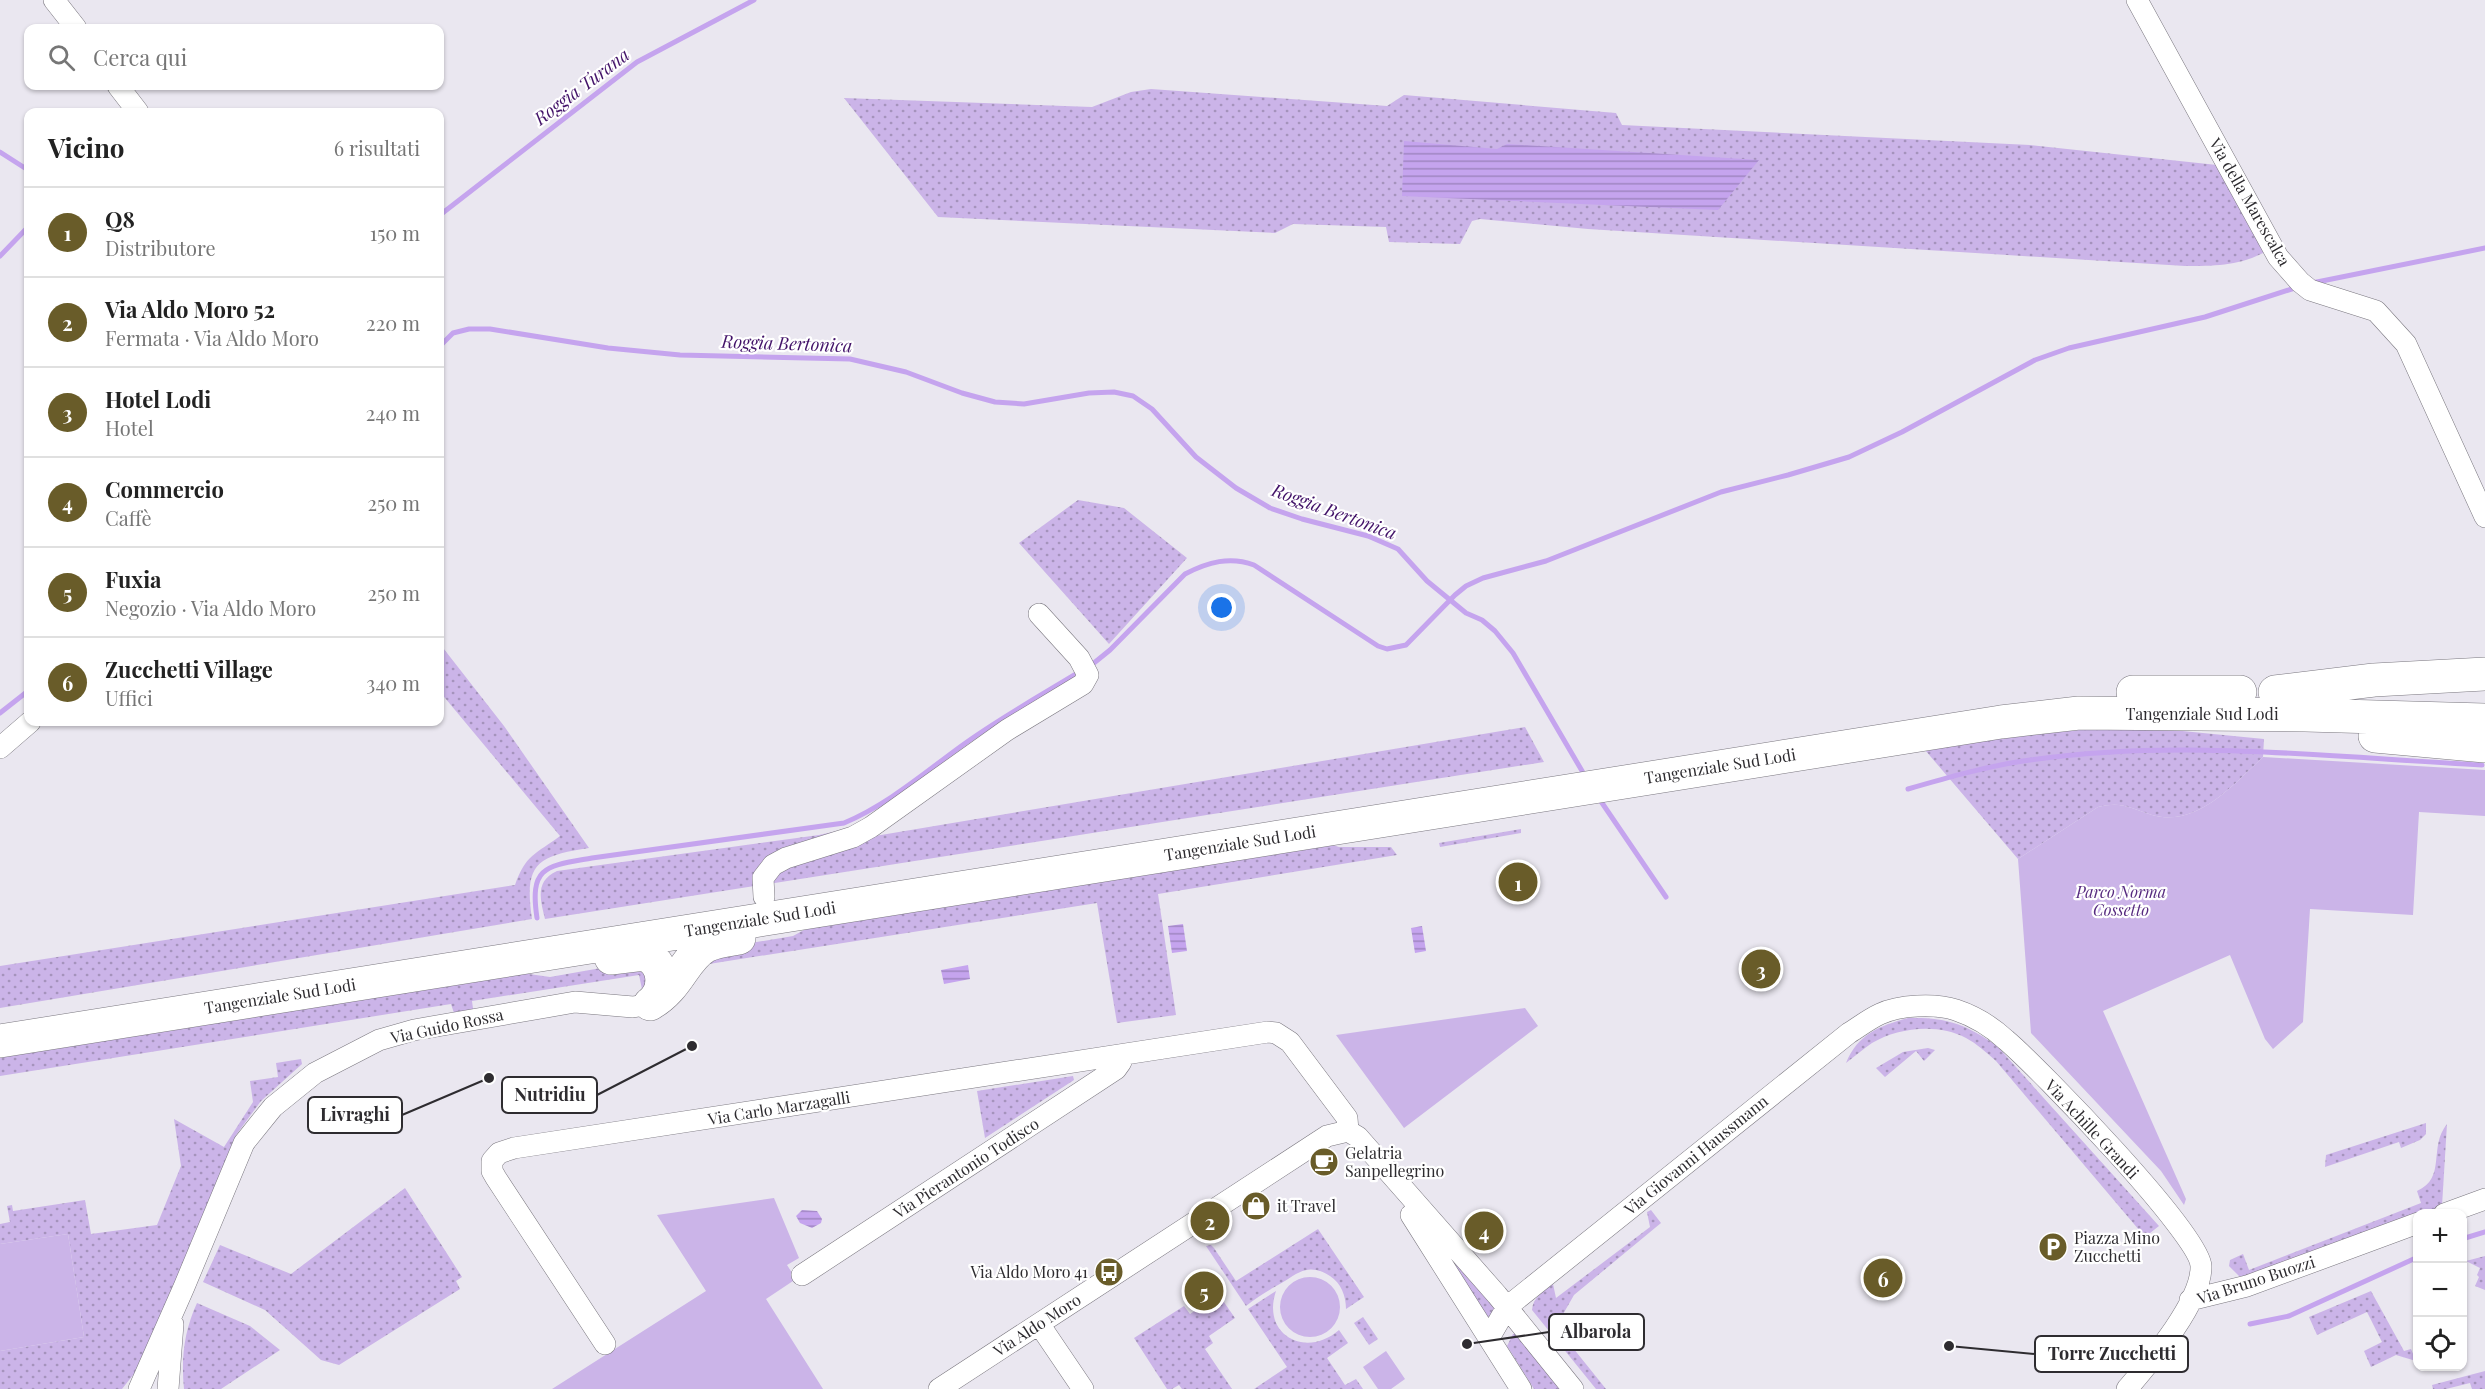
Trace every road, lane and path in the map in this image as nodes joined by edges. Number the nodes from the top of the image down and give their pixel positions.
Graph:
1 (54, 0) edge
2 (2137, 0) edge
3 (73, 24) edge
4 (121, 90) edge
5 (135, 108) edge
6 (2485, 517) edge
7 (1040, 614) dead end
8 (2485, 674) edge
9 (2275, 692) junction
10 (2485, 697) edge
11 (2305, 715) junction
12 (2485, 720) edge
13 (25, 726) edge
14 (2485, 746) edge
15 (0, 748) edge
16 (1612, 773) junction
17 (1562, 781) junction
18 (764, 897) junction
19 (812, 911) junction
20 (518, 958) junction
21 (650, 1004) junction
22 (1926, 1005) joint
23 (0, 1020) edge
24 (0, 1041) edge
25 (1121, 1055) junction
26 (1348, 1131) junction
27 (1372, 1154) junction
28 (2485, 1198) edge
29 (2457, 1209) edge
30 (2413, 1225) edge
31 (802, 1275) dead end
32 (2190, 1300) junction
33 (1507, 1307) junction
34 (174, 1308) junction
35 (1039, 1324) junction
36 (1489, 1338) junction
37 (605, 1344) dead end
38 (2128, 1387) edge
39 (139, 1389) edge
40 (168, 1389) edge
41 (939, 1389) edge
42 (1083, 1389) edge
43 (1521, 1389) edge
44 (1573, 1389) edge

1 - 3 street
2 - 6 street, Via della Marescalca
4 - 5 street
7 - 18 street
8 - 9 highway
9 - 10 highway, Tangenziale Sud Lodi
9 - 16 highway, Tangenziale Sud Lodi
11 - 12 highway, Tangenziale Sud Lodi
11 - 14 highway
11 - 16 highway, Tangenziale Sud Lodi
13 - 15 street
16 - 17 highway, Tangenziale Sud Lodi
17 - 18 highway, Tangenziale Sud Lodi
17 - 19 highway, Tangenziale Sud Lodi
18 - 23 highway, Tangenziale Sud Lodi
19 - 20 highway, Tangenziale Sud Lodi
19 - 21 highway
20 - 21 highway
20 - 24 highway, Tangenziale Sud Lodi
21 - 34 street, Via Guido Rossa
22 - 32 street, Via Achille Grandi
22 - 33 street, Via Giovanni Haussmann
25 - 26 street, Via Carlo Marzagalli
25 - 31 street, Via Pierantonio Todisco
25 - 37 street, Via Carlo Marzagalli
26 - 27 street
26 - 35 street, Via Aldo Moro
27 - 33 street
27 - 36 street
28 - 29 street
30 - 32 street, Via Bruno Buozzi
32 - 38 street, Via Bruno Buozzi
33 - 36 street, Via Giovanni Haussmann
33 - 44 street
34 - 39 street, Via Guido Rossa
34 - 40 street, Via Guido Rossa
35 - 41 street, Via Aldo Moro
35 - 42 street
36 - 43 street

